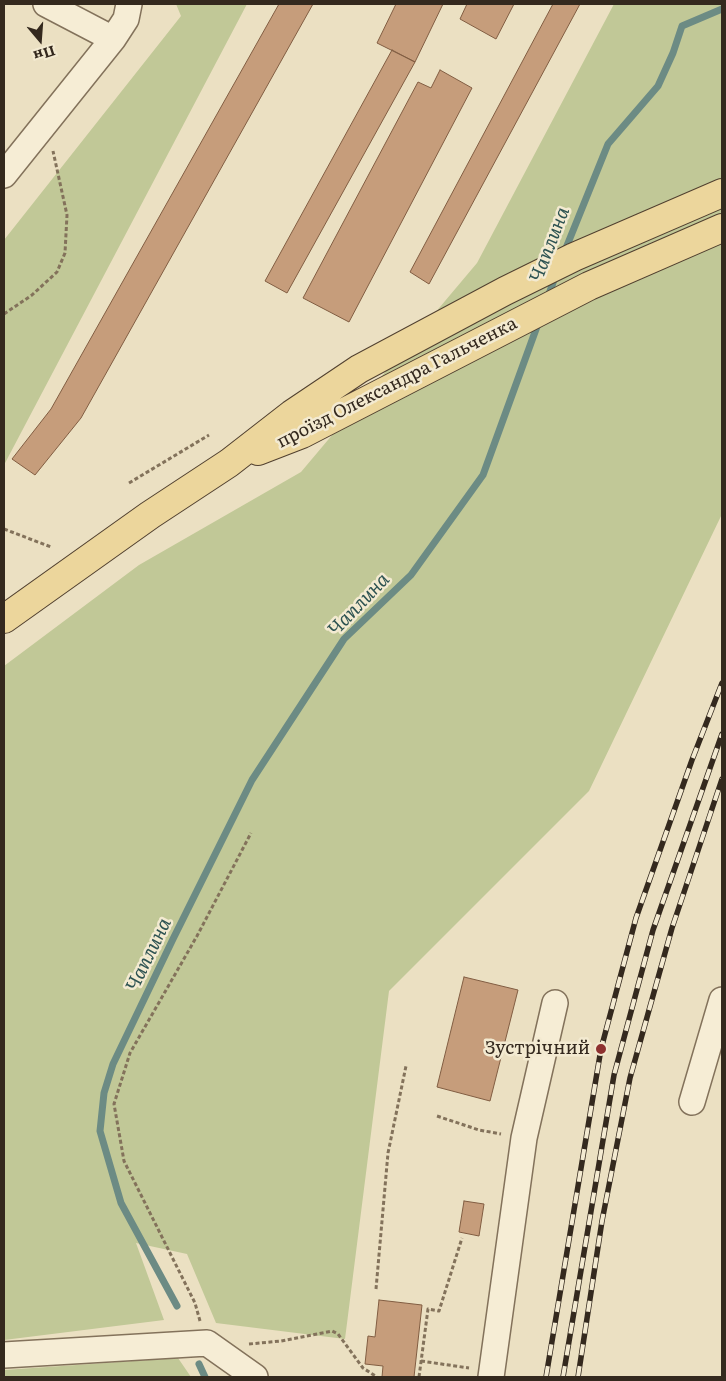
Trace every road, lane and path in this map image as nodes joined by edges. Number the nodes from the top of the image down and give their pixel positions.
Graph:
1 (46, 4) edge
2 (129, 4) edge
3 (113, 39) junction
4 (47, 122) junction
5 (4, 175) edge
6 (722, 193) edge
7 (722, 228) edge
8 (4, 314) edge
9 (208, 435) dead end
10 (229, 463) junction
11 (129, 483) dead end
12 (4, 529) edge
13 (51, 546) dead end
14 (4, 619) edge
15 (251, 833) dead end
16 (722, 1000) edge
17 (555, 1003) dead end
18 (406, 1066) dead end
19 (692, 1102) dead end
20 (437, 1116) dead end
21 (524, 1138) junction
22 (462, 1238) dead end
23 (376, 1289) dead end
24 (281, 1341) dead end
25 (207, 1343) junction
26 (4, 1355) edge
27 (421, 1361) junction
28 (492, 1374) edge
29 (255, 1377) edge
30 (377, 1377) edge
31 (419, 1377) edge

1 - 3 street
2 - 3 street
3 - 4 street
4 - 5 street
4 - 8 path
6 - 10 main road, проїзд Олександра Гальченка
7 - 10 main road, проїзд Олександра Гальченка
9 - 11 path
10 - 14 main road
12 - 13 path
15 - 25 path
16 - 19 street
17 - 21 street
18 - 23 path
20 - 21 path
21 - 28 street
22 - 27 path
24 - 30 path
25 - 26 street
25 - 29 street
27 - 28 path
27 - 31 path

